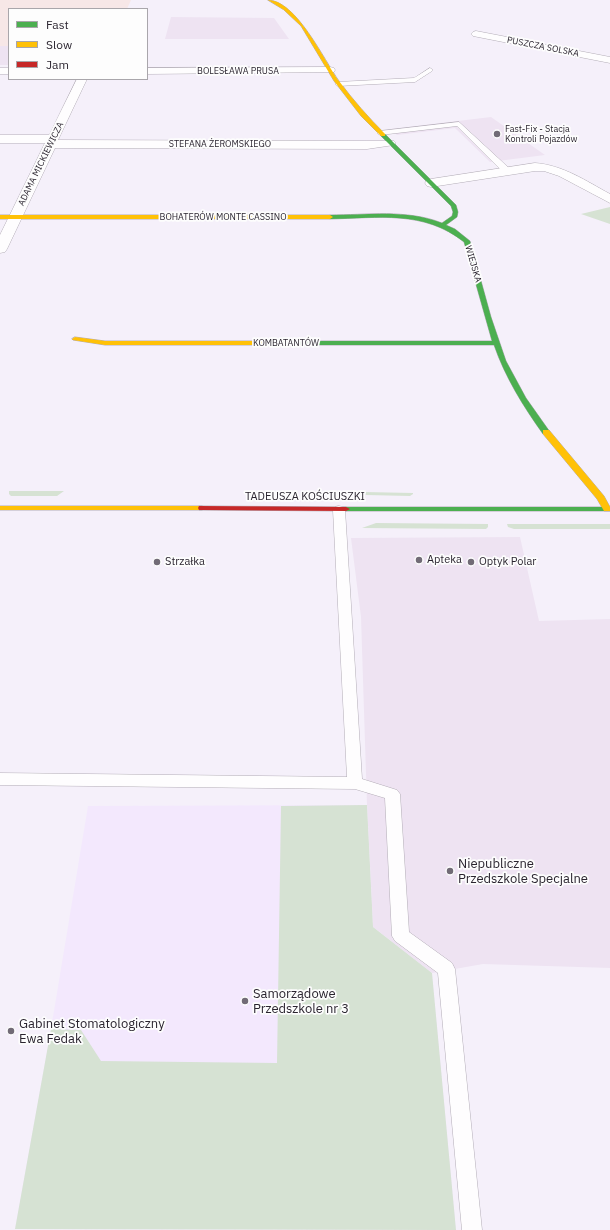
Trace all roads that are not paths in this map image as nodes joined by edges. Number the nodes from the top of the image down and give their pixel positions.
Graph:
1 (270, 0) edge
2 (476, 34) dead end
3 (610, 60) edge
4 (330, 70) junction
5 (430, 70) dead end
6 (148, 71) edge
7 (82, 80) edge
8 (338, 84) junction
9 (380, 133) junction
10 (0, 139) edge
11 (52, 141) junction
12 (390, 143) junction
13 (507, 171) junction
14 (431, 183) junction
15 (610, 199) edge
16 (0, 217) edge
17 (15, 217) junction
18 (444, 224) junction
19 (0, 249) edge
20 (75, 339) dead end
21 (496, 343) junction
22 (0, 508) edge
23 (608, 509) edge
24 (340, 510) junction
25 (0, 779) edge
26 (355, 783) junction
27 (472, 1230) edge

1 - 4 street
2 - 3 street, PUSZCZA SOLSKA
4 - 6 street, BOLESŁAWA PRUSA
4 - 8 street
5 - 8 lane
7 - 11 street, ADAMA MICKIEWICZA
8 - 9 street
9 - 12 street
9 - 13 lane
10 - 11 street, STEFANA ŻEROMSKIEGO
11 - 12 street, STEFANA ŻEROMSKIEGO
11 - 17 street, ADAMA MICKIEWICZA
12 - 14 street
13 - 14 street
13 - 15 street
14 - 18 street
16 - 17 street, BOHATERÓW MONTE CASSINO
17 - 18 street, BOHATERÓW MONTE CASSINO
17 - 19 street, ADAMA MICKIEWICZA
18 - 21 street, WIEJSKA
20 - 21 street, KOMBATANTÓW
21 - 23 street, WIEJSKA
22 - 24 street, TADEUSZA KOŚCIUSZKI
23 - 24 street, TADEUSZA KOŚCIUSZKI
24 - 26 lane
25 - 26 lane
26 - 27 lane

